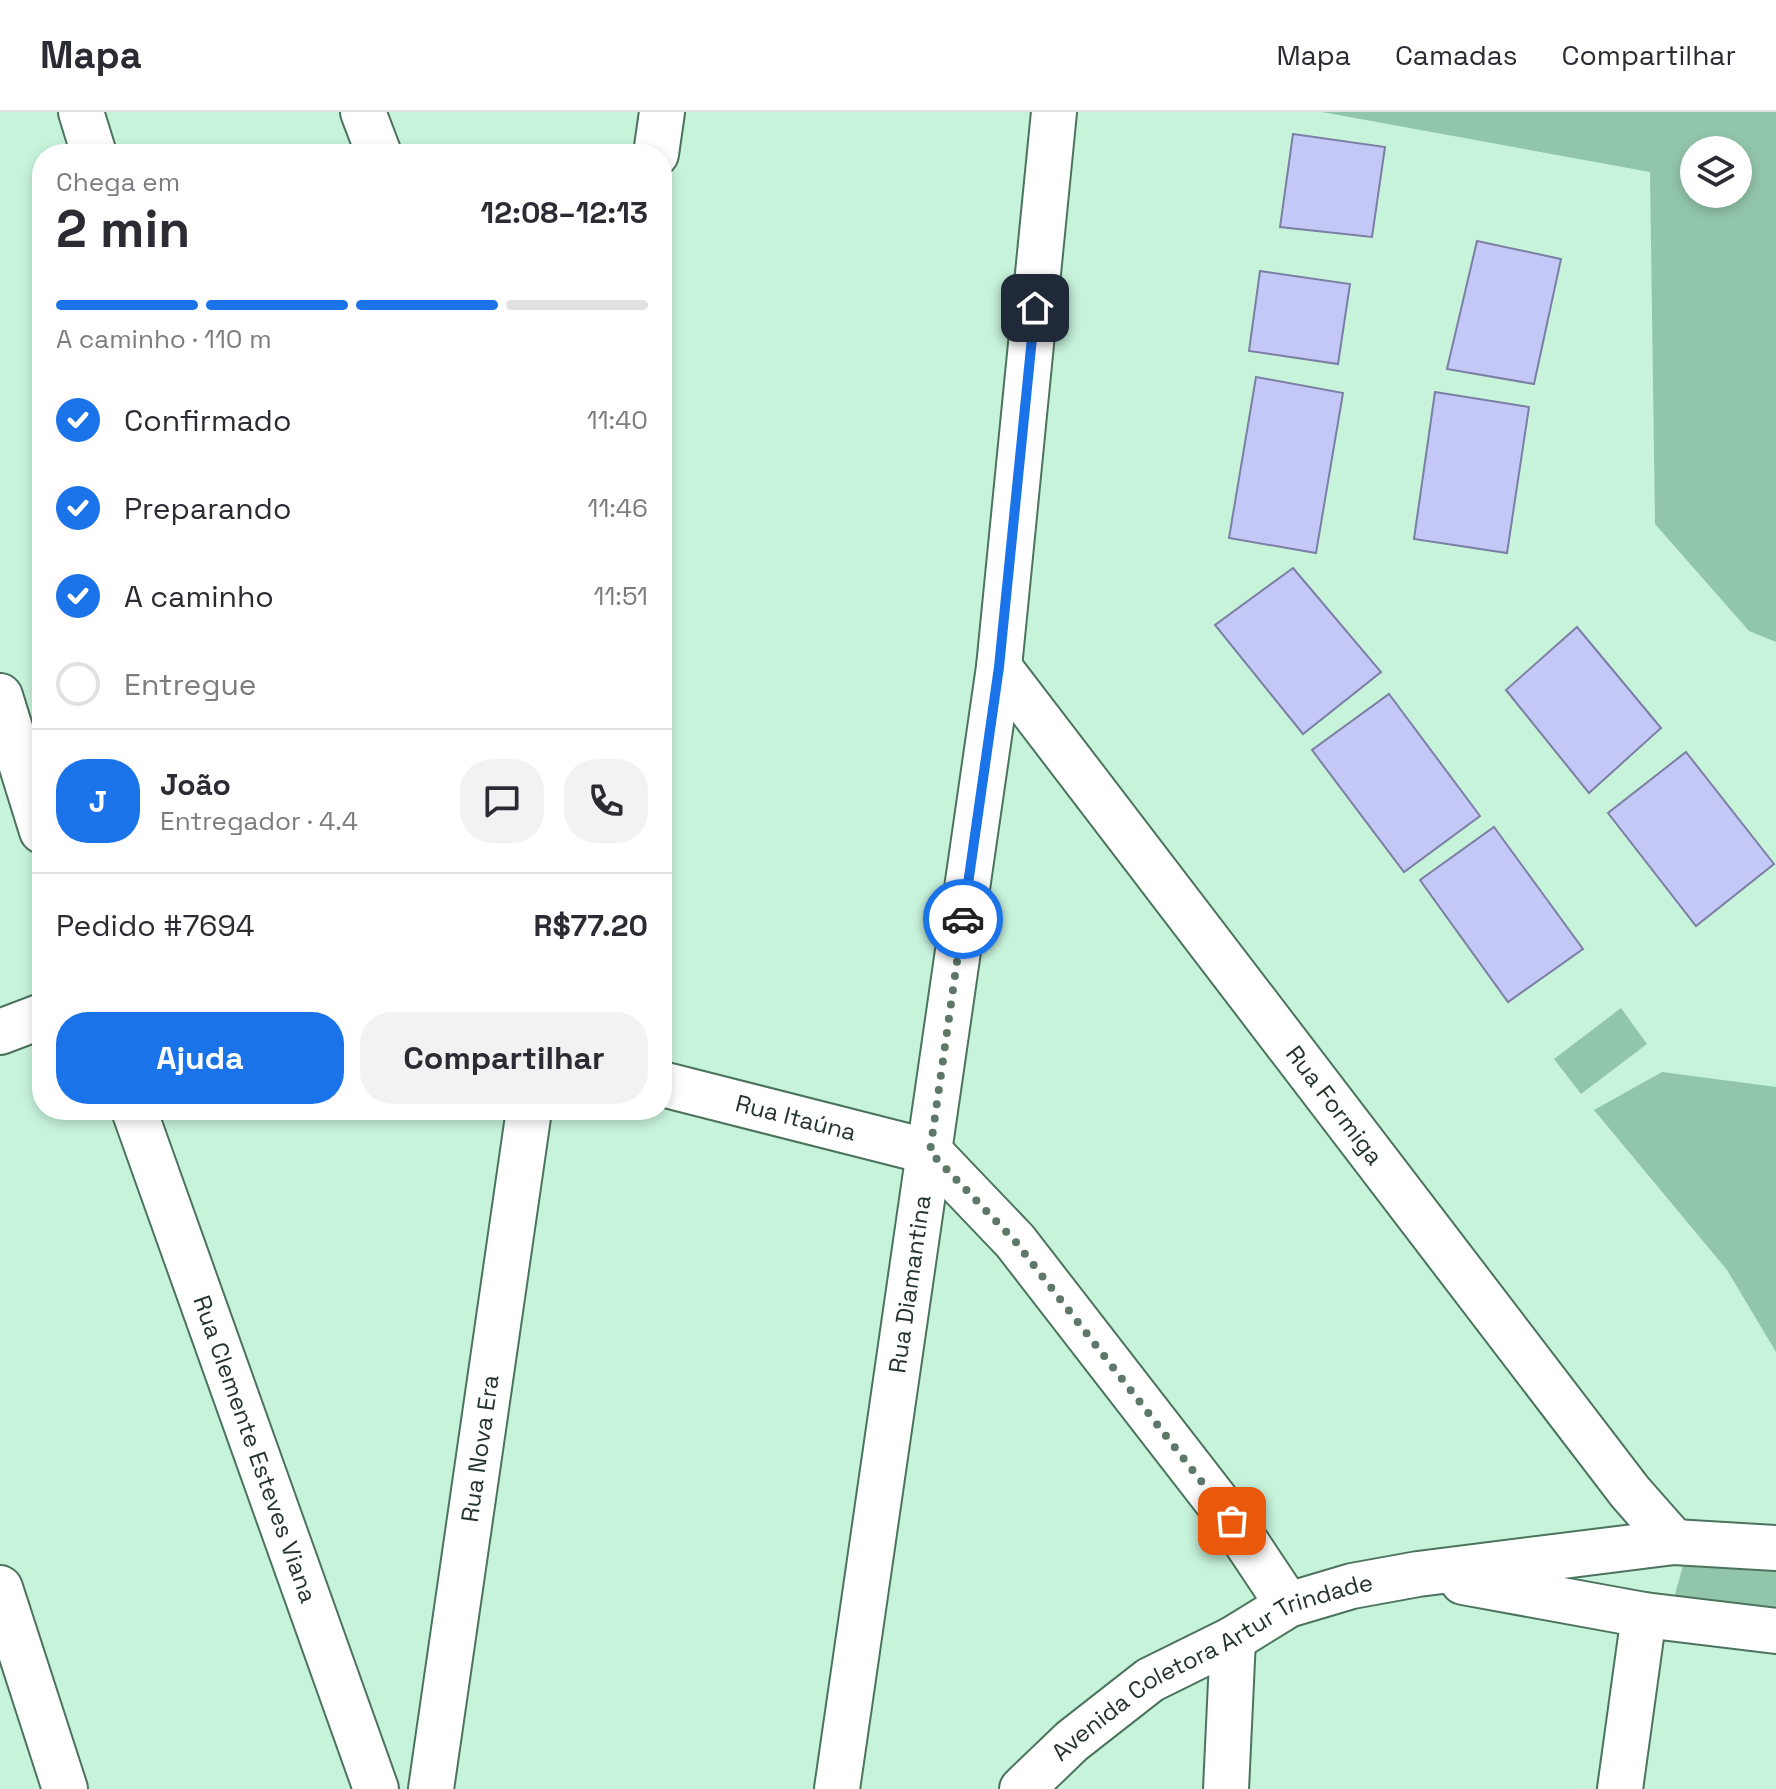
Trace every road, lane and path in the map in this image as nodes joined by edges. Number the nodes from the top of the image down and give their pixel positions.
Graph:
1 (81, 112) edge
2 (363, 112) edge
3 (662, 112) edge
4 (1054, 112) edge
5 (91, 144) edge
6 (375, 144) edge
7 (657, 144) edge
8 (999, 667) junction
9 (0, 696) edge
10 (32, 799) edge
11 (32, 1020) edge
12 (0, 1032) edge
13 (672, 1087) edge
14 (138, 1120) edge
15 (528, 1120) edge
16 (930, 1152) junction
17 (1674, 1542) junction
18 (1776, 1548) edge
19 (1418, 1574) junction
20 (0, 1588) edge
21 (1288, 1605) junction
22 (1644, 1615) junction
23 (1776, 1631) edge
24 (1233, 1639) junction
25 (65, 1789) edge
26 (376, 1789) edge
27 (431, 1789) edge
28 (837, 1789) edge
29 (1022, 1789) edge
30 (1226, 1789) edge
31 (1620, 1789) edge

1 - 5 street
2 - 6 street
3 - 7 street
4 - 8 street, Rua Diamantina
8 - 16 street, Rua Diamantina
8 - 17 street, Rua Formiga
9 - 10 street
11 - 12 street
13 - 16 street, Rua Itaúna
14 - 26 street, Rua Clemente Esteves Viana
15 - 27 street, Rua Nova Era
16 - 21 street
16 - 28 street, Rua Diamantina
17 - 18 street, Avenida Coletora Artur Trindade
17 - 19 street, Avenida Coletora Artur Trindade
17 - 22 street
19 - 21 street, Avenida Coletora Artur Trindade
19 - 22 street, Avenida Coletora Artur Trindade
20 - 25 street
21 - 24 street, Avenida Coletora Artur Trindade
22 - 23 street, Avenida Coletora Artur Trindade
22 - 31 street
24 - 29 street, Avenida Coletora Artur Trindade
24 - 30 street

